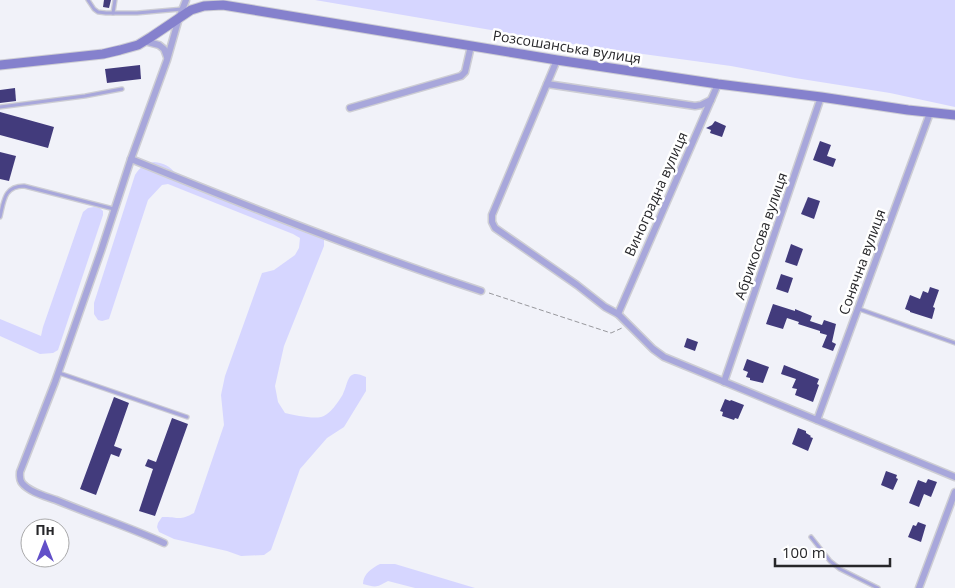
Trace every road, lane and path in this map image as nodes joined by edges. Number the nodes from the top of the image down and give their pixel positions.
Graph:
1 (88, 0) edge
2 (116, 0) edge
3 (186, 0) edge
4 (210, 0) edge
5 (224, 4) junction
6 (113, 13) junction
7 (184, 13) junction
8 (144, 41) junction
9 (471, 46) junction
10 (167, 60) junction
11 (557, 60) junction
12 (0, 65) edge
13 (547, 84) junction
14 (718, 84) junction
15 (122, 89) dead end
16 (821, 98) junction
17 (711, 100) junction
18 (0, 107) edge
19 (350, 108) dead end
20 (930, 113) junction
21 (955, 115) edge
22 (131, 159) junction
23 (115, 209) junction
24 (0, 217) edge
25 (481, 291) joint
26 (858, 309) junction
27 (618, 314) junction
28 (622, 328) dead end
29 (955, 343) edge
30 (58, 373) junction
31 (724, 382) junction
32 (187, 417) dead end
33 (817, 420) junction
34 (955, 477) edge
35 (955, 492) edge
36 (811, 537) dead end
37 (164, 543) dead end
38 (878, 588) edge
39 (919, 588) edge

1 - 6 lane
2 - 6 lane
3 - 7 street
4 - 5 street
5 - 7 street, Розсошанська вулиця
5 - 9 street, Розсошанська вулиця
6 - 7 lane
7 - 8 street, Розсошанська вулиця
7 - 10 street
8 - 10 street
8 - 12 street, Розсошанська вулиця
9 - 11 street, Розсошанська вулиця
9 - 19 street
10 - 22 street
11 - 13 street
11 - 14 street, Розсошанська вулиця
13 - 17 street
13 - 27 street
14 - 16 street, Розсошанська вулиця
14 - 17 street, Виноградна вулиця
15 - 18 lane
16 - 20 street, Розсошанська вулиця
16 - 31 street, Абрикосова вулиця
17 - 27 street, Виноградна вулиця
20 - 21 street, Розсошанська вулиця
20 - 26 street, Сонячна вулиця
22 - 23 street
22 - 25 street
23 - 24 lane
23 - 30 street
25 - 28 path
26 - 29 lane
26 - 33 street, Сонячна вулиця
27 - 31 street
30 - 32 lane
30 - 37 street
31 - 33 street
33 - 34 street
35 - 39 street
36 - 38 lane

